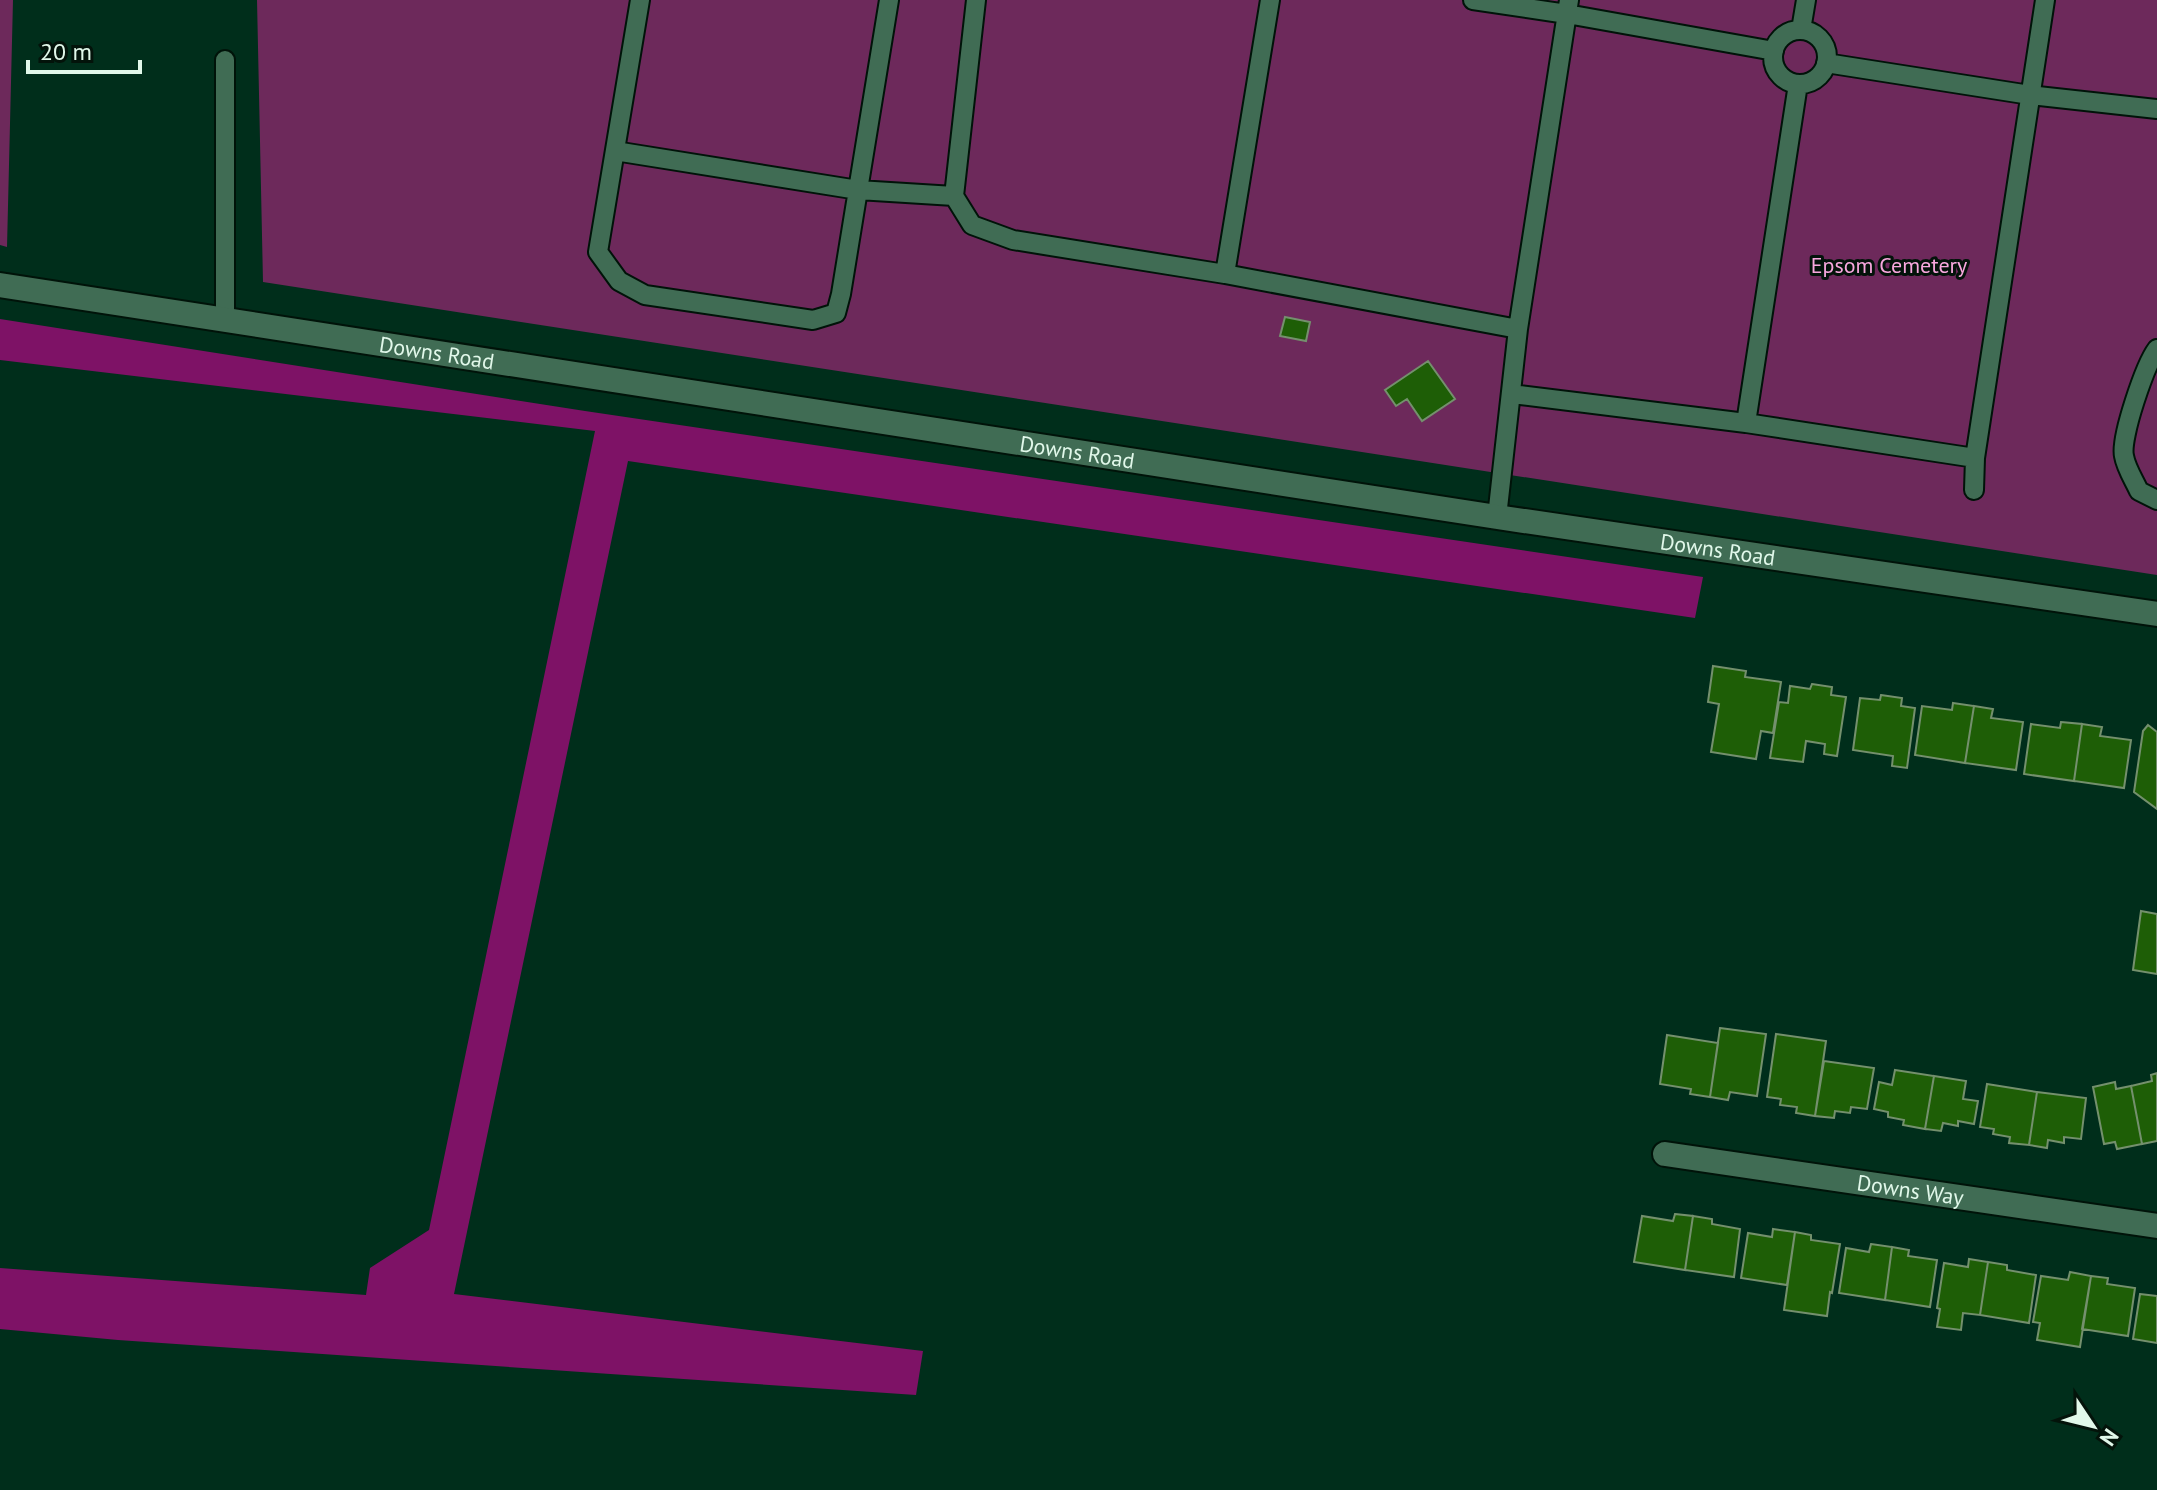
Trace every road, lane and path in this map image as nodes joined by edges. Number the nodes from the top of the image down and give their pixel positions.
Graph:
1 (640, 0) edge
2 (889, 0) edge
3 (976, 0) edge
4 (1272, 0) edge
5 (1283, 0) edge
6 (1473, 0) edge
7 (1806, 0) edge
8 (2045, 0) edge
9 (1568, 7) edge
10 (1801, 30) junction
11 (1774, 51) junction
12 (225, 60) dead end
13 (1826, 63) junction
14 (1798, 84) junction
15 (2030, 95) junction
16 (2157, 109) edge
17 (615, 151) junction
18 (858, 190) junction
19 (954, 196) junction
20 (1225, 274) junction
21 (0, 285) edge
22 (225, 320) junction
23 (1518, 329) junction
24 (2157, 349) edge
25 (1512, 394) junction
26 (1746, 423) junction
27 (1975, 458) junction
28 (1974, 490) dead end
29 (2157, 500) edge
30 (1497, 517) junction
31 (2157, 614) edge
32 (1665, 1154) dead end
33 (2157, 1226) edge

1 - 17 lane
2 - 18 lane
3 - 19 lane
4 - 5 lane
4 - 20 lane
6 - 9 lane
7 - 10 lane
8 - 15 lane
9 - 11 lane
9 - 23 lane
10 - 11 lane
10 - 13 lane
11 - 14 lane
12 - 22 lane
13 - 14 lane
13 - 15 lane
14 - 26 lane
15 - 16 lane
15 - 27 lane
17 - 18 lane
17 - 18 lane
18 - 19 lane
19 - 20 lane
20 - 23 lane
21 - 22 main road, Downs Road
22 - 30 main road, Downs Road
23 - 25 lane
24 - 29 lane
25 - 26 lane
25 - 30 lane
26 - 27 lane
27 - 28 lane
30 - 31 main road, Downs Road
32 - 33 main road, Downs Way

